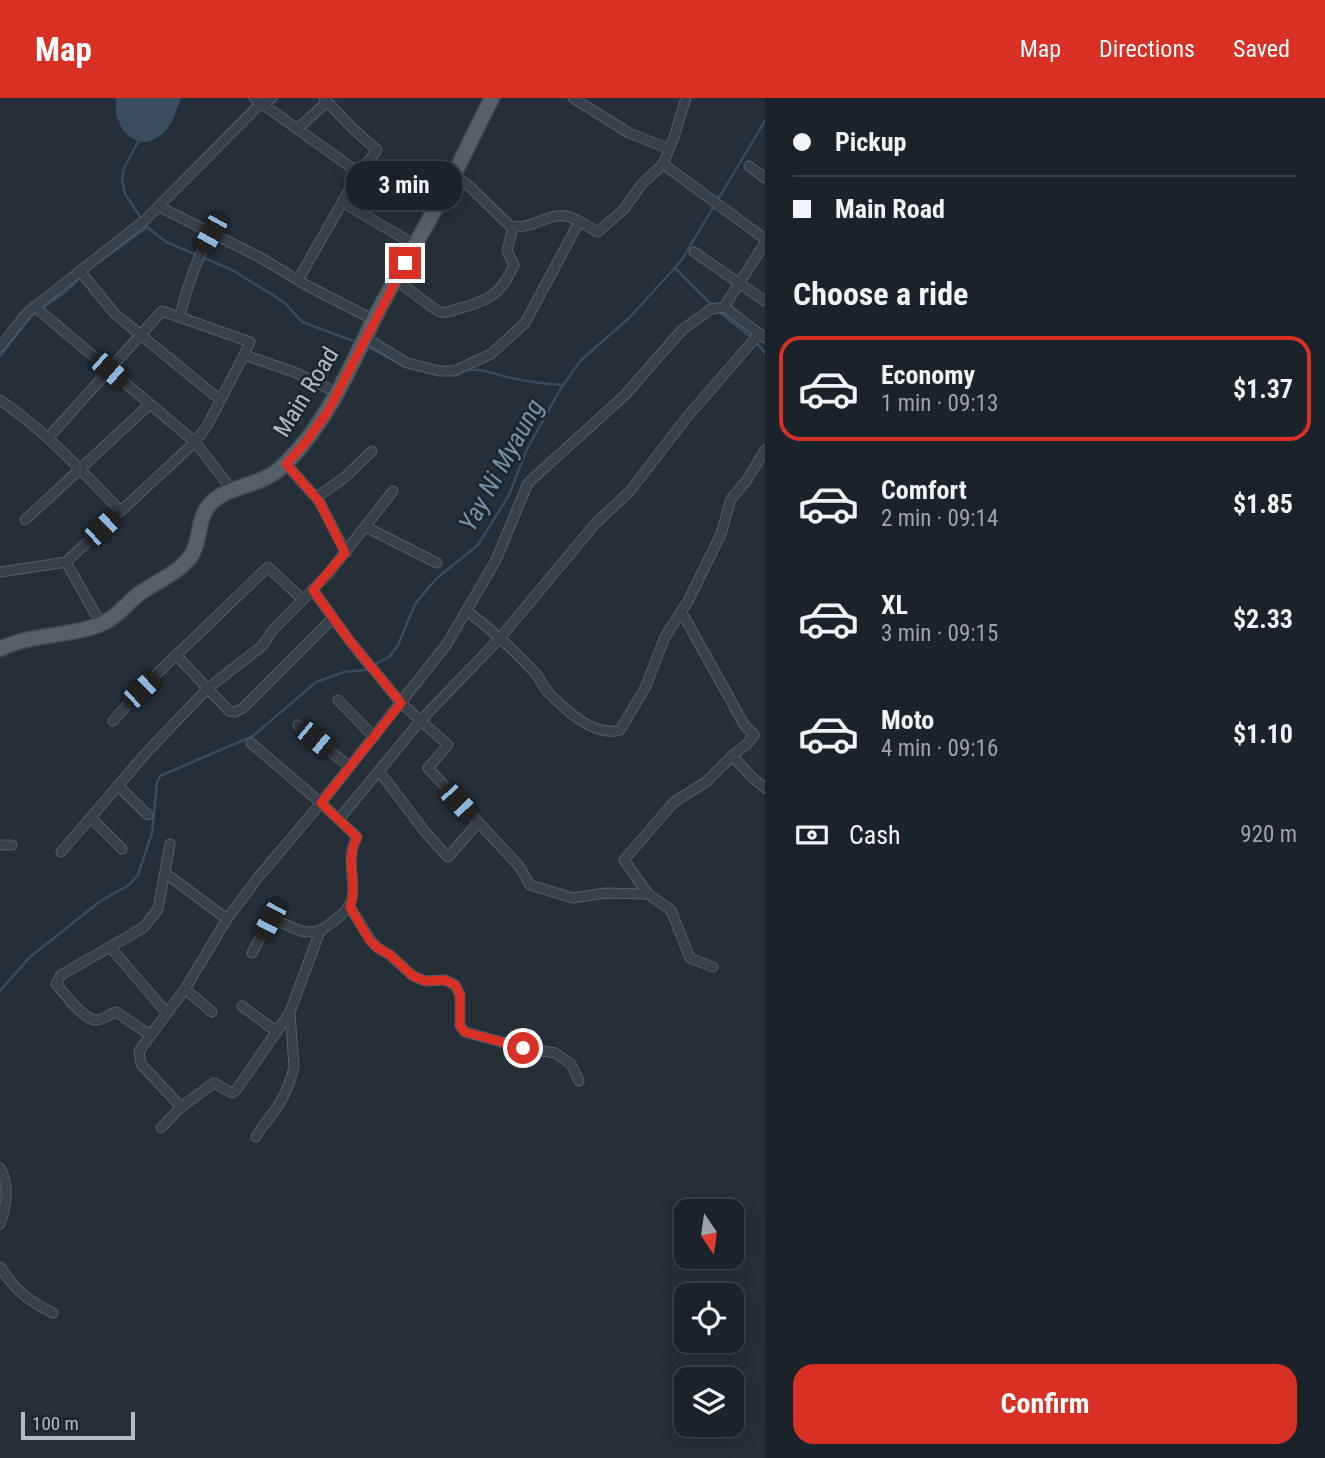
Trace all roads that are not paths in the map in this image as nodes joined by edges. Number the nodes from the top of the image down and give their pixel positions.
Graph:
1 (272, 98) edge
2 (492, 98) edge
3 (573, 98) edge
4 (686, 98) edge
5 (326, 100) edge
6 (257, 101) edge
7 (298, 129) junction
8 (669, 149) junction
9 (663, 164) junction
10 (749, 166) dead end
11 (359, 173) junction
12 (454, 175) junction
13 (765, 178) edge
14 (342, 202) junction
15 (160, 206) junction
16 (579, 222) junction
17 (513, 227) junction
18 (211, 233) junction
19 (765, 241) edge
20 (415, 245) junction
21 (694, 252) dead end
22 (82, 274) junction
23 (298, 280) junction
24 (395, 280) junction
25 (740, 284) junction
26 (765, 301) edge
27 (724, 307) junction
28 (39, 309) junction
29 (180, 316) junction
30 (374, 320) junction
31 (3, 334) edge
32 (140, 336) junction
33 (762, 336) edge
34 (366, 338) junction
35 (0, 347) edge
36 (244, 355) junction
37 (109, 370) junction
38 (338, 393) junction
39 (219, 399) junction
40 (0, 400) edge
41 (149, 405) junction
42 (48, 438) junction
43 (195, 442) junction
44 (765, 450) edge
45 (372, 451) dead end
46 (286, 464) junction
47 (81, 470) junction
48 (233, 491) junction
49 (393, 491) dead end
50 (317, 497) junction
51 (121, 510) junction
52 (25, 520) dead end
53 (366, 527) junction
54 (345, 553) junction
55 (66, 562) junction
56 (437, 564) dead end
57 (0, 572) edge
58 (313, 590) junction
59 (303, 600) junction
60 (467, 611) junction
61 (681, 611) junction
62 (333, 618) junction
63 (101, 624) junction
64 (500, 638) junction
65 (0, 649) edge
66 (176, 655) junction
67 (208, 688) junction
68 (338, 700) dead end
69 (401, 703) junction
70 (421, 720) junction
71 (113, 722) dead end
72 (298, 725) dead end
73 (374, 737) junction
74 (251, 743) dead end
75 (732, 755) junction
76 (350, 767) junction
77 (379, 771) junction
78 (118, 786) junction
79 (765, 788) edge
80 (321, 803) junction
81 (148, 815) dead end
82 (91, 818) junction
83 (339, 819) junction
84 (478, 823) junction
85 (170, 844) dead end
86 (0, 845) edge
87 (12, 845) dead end
88 (122, 849) dead end
89 (61, 852) dead end
90 (164, 873) junction
91 (648, 894) junction
92 (350, 907) junction
93 (227, 919) junction
94 (320, 931) junction
95 (110, 947) junction
96 (253, 953) dead end
97 (713, 967) dead end
98 (185, 989) junction
99 (242, 1006) dead end
100 (166, 1012) junction
101 (212, 1012) dead end
102 (290, 1012) junction
103 (277, 1032) junction
104 (150, 1035) junction
105 (579, 1081) dead end
106 (181, 1107) junction
107 (161, 1128) dead end
108 (256, 1137) dead end
109 (0, 1168) edge
110 (0, 1224) edge
111 (0, 1267) edge
112 (53, 1313) dead end

1 - 6 street
2 - 12 main road, Main Road
3 - 8 street
4 - 8 street
5 - 7 street
5 - 11 street
6 - 7 street
6 - 15 street
7 - 11 street
8 - 9 street
9 - 16 street
9 - 19 street
10 - 13 street
11 - 14 street
12 - 17 street
12 - 20 main road, Main Road
14 - 20 street
14 - 23 street
15 - 18 street
15 - 22 street
16 - 17 street
16 - 34 street
17 - 24 street
18 - 23 street
18 - 29 street
19 - 25 street
20 - 24 main road, Main Road
21 - 25 street
22 - 28 street
22 - 32 street
23 - 30 street
24 - 30 main road, Main Road
25 - 26 street
25 - 27 street
27 - 33 street
27 - 60 street
28 - 31 street
28 - 37 street
29 - 32 street
29 - 36 street
30 - 34 main road, Main Road
31 - 35 street
32 - 37 street
32 - 39 street
33 - 64 street
34 - 38 main road, Main Road
36 - 38 street
36 - 39 street
37 - 41 street
37 - 42 street
38 - 46 main road, Main Road
39 - 43 street
40 - 42 street
41 - 43 street
41 - 47 street
42 - 47 street
43 - 48 street
43 - 51 street
44 - 61 street
45 - 50 street
46 - 48 main road, Main Road
46 - 50 street
47 - 51 street
47 - 52 street
48 - 63 main road, Main Road
49 - 53 street
50 - 54 street
51 - 55 street
53 - 54 street
53 - 56 street
54 - 58 street
55 - 57 street
55 - 63 street
58 - 59 street
58 - 62 street
59 - 66 street
59 - 67 street
60 - 64 street
60 - 69 street
61 - 64 street
61 - 75 street
62 - 67 street
62 - 69 street
63 - 65 main road, Main Road
64 - 70 street
66 - 67 street
66 - 71 street
67 - 78 street
68 - 73 street
69 - 70 street
69 - 73 street
70 - 77 street
70 - 84 street
72 - 76 street
73 - 76 street
74 - 80 street
75 - 79 street
75 - 91 street
76 - 80 street
77 - 83 street
77 - 84 street
78 - 81 street
78 - 82 street
80 - 83 street
80 - 93 street
82 - 88 street
82 - 89 street
83 - 92 street
84 - 91 street
85 - 90 street
86 - 87 street
90 - 93 street
90 - 95 street
91 - 97 street
92 - 94 street
92 - 105 street
93 - 98 street
94 - 96 street
94 - 102 street
95 - 100 street
95 - 104 street
98 - 100 street
98 - 101 street
99 - 103 street
100 - 104 street
102 - 103 street
102 - 108 street
103 - 106 street
104 - 106 street
106 - 107 street
109 - 110 street
111 - 112 street

